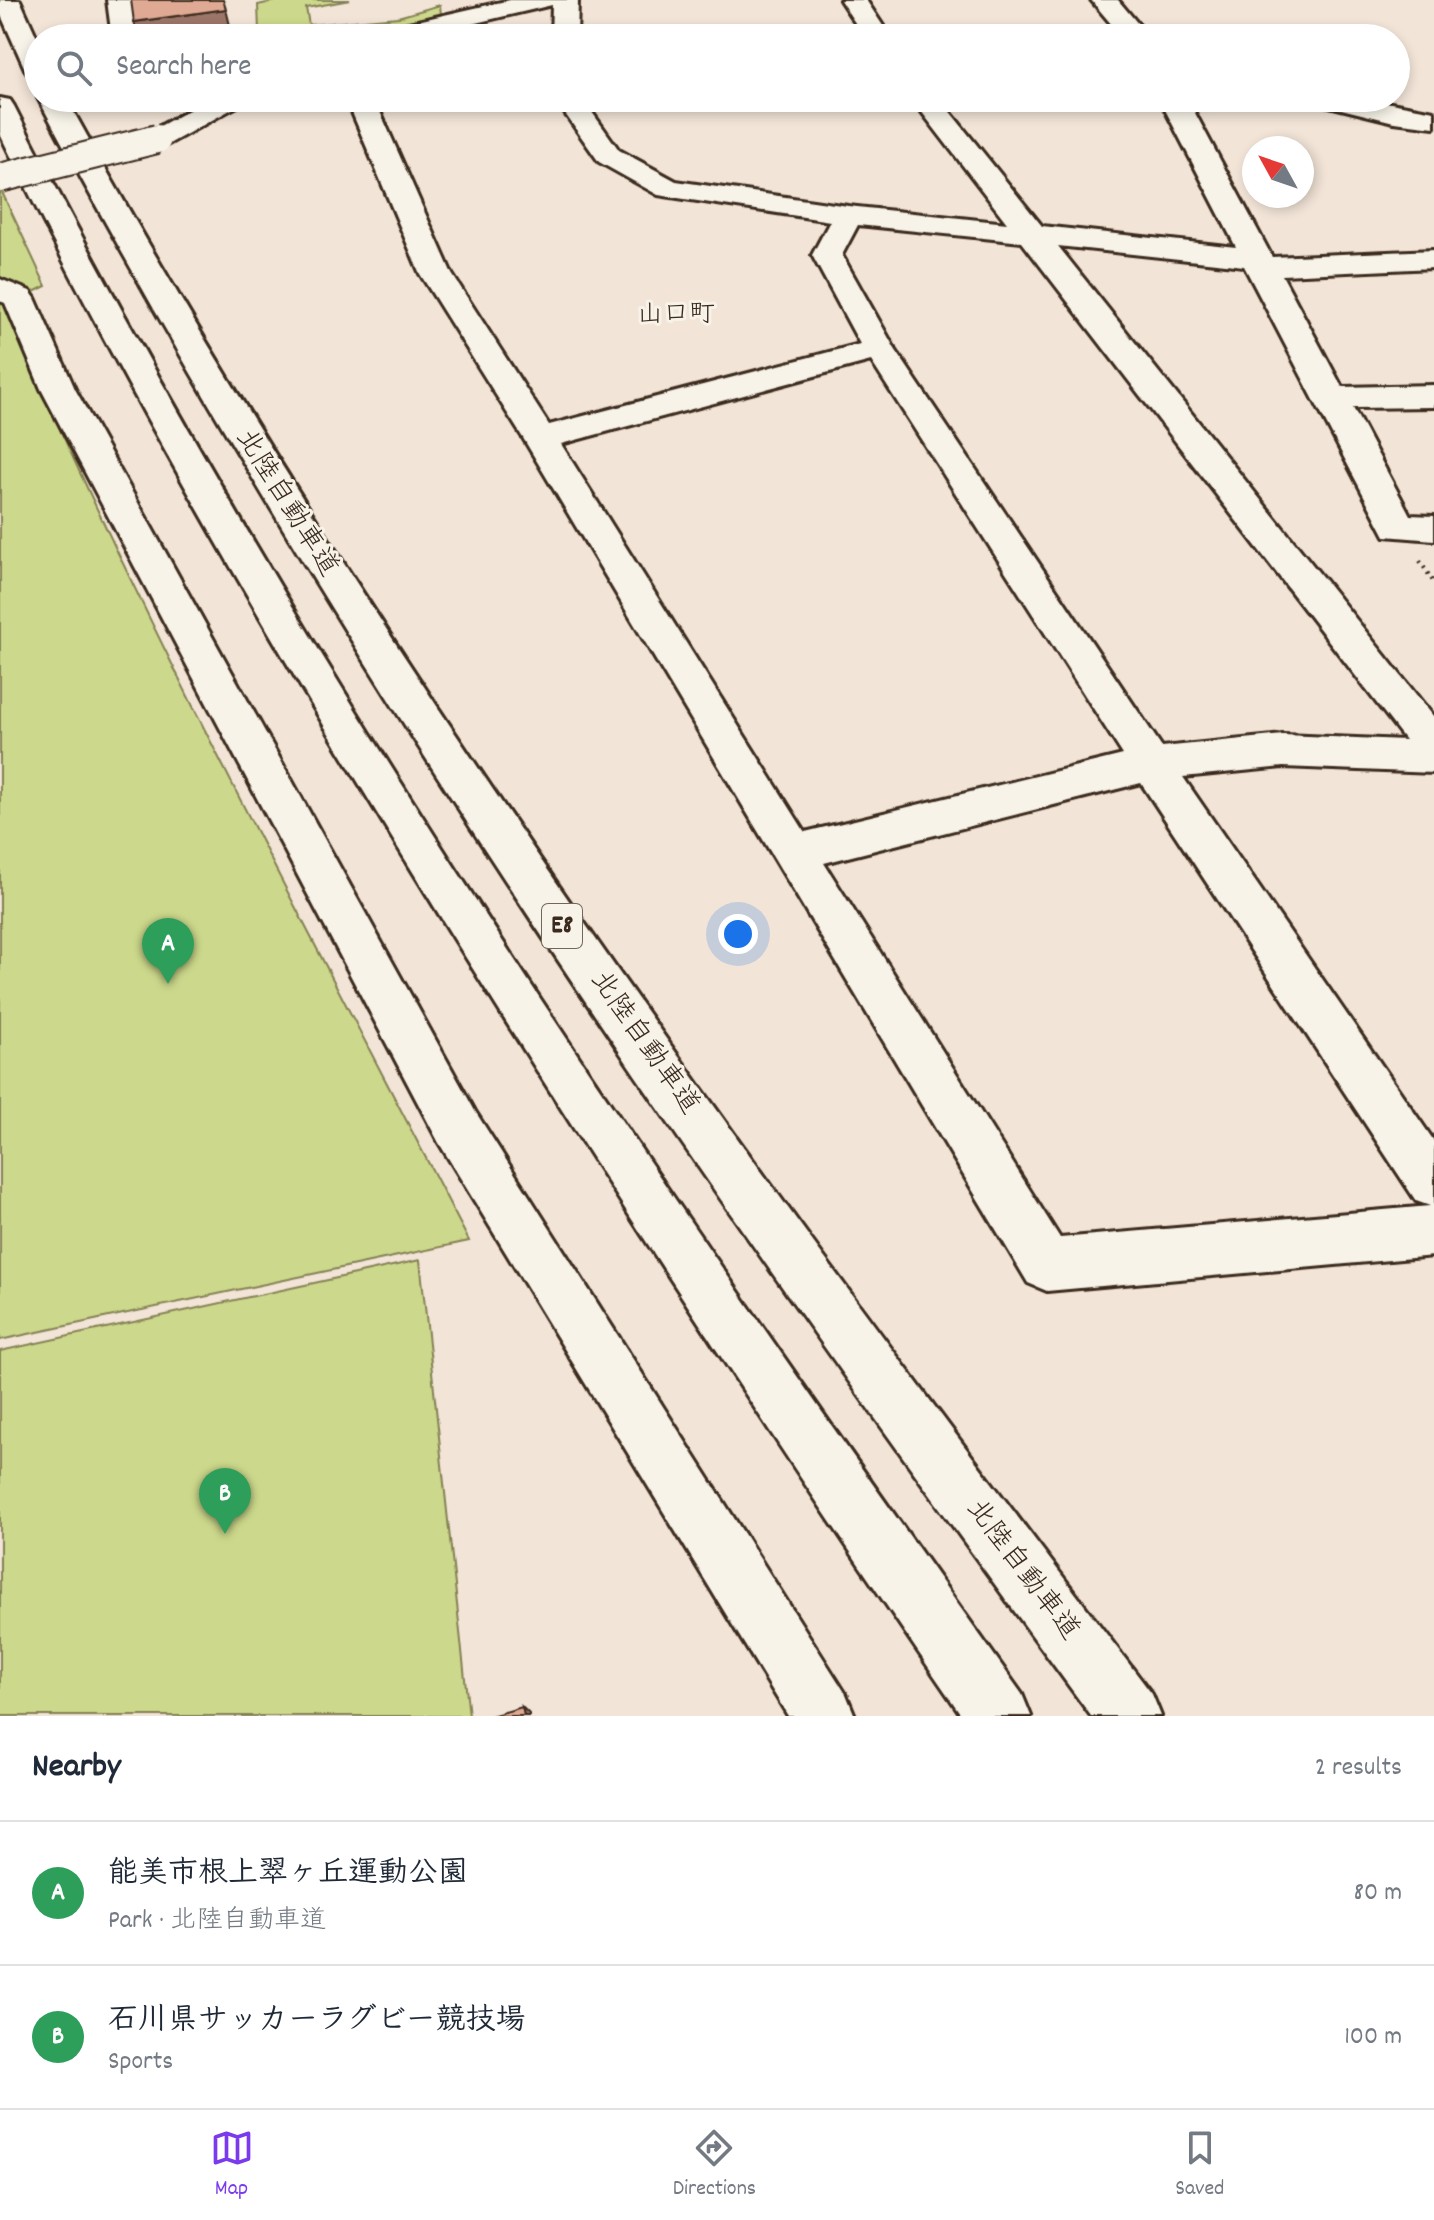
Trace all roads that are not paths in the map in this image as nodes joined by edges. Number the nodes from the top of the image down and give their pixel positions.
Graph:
1 (7, 0) edge
2 (120, 0) edge
3 (543, 0) edge
4 (565, 0) edge
5 (853, 0) edge
6 (1104, 0) edge
7 (123, 24) edge
8 (439, 24) edge
9 (564, 24) edge
10 (869, 24) edge
11 (1125, 24) edge
12 (24, 38) edge
13 (0, 106) edge
14 (60, 112) edge
15 (206, 112) edge
16 (366, 112) edge
17 (575, 112) edge
18 (936, 112) edge
19 (1180, 112) edge
20 (1386, 112) edge
21 (1434, 119) edge
22 (0, 178) edge
23 (848, 215) junction
24 (1033, 235) junction
25 (1434, 259) edge
26 (1257, 263) junction
27 (0, 288) edge
28 (879, 349) junction
29 (1434, 396) edge
30 (1331, 398) junction
31 (540, 438) junction
32 (1434, 528) edge
33 (1434, 747) edge
34 (1434, 757) edge
35 (1151, 764) junction
36 (796, 852) junction
37 (1434, 1184) edge
38 (1434, 1231) edge
39 (824, 1716) edge
40 (1000, 1716) edge
41 (1130, 1716) edge

1 - 12 main road
2 - 7 main road
3 - 8 main road
4 - 9 main road
5 - 10 main road
6 - 11 main road
13 - 40 main road
14 - 41 main road, 北陸自動車道 / E8
15 - 22 main road, bridge
16 - 31 main road
17 - 23 main road
18 - 24 main road
19 - 26 main road
20 - 21 main road
23 - 24 main road
23 - 28 main road
24 - 26 main road
24 - 33 main road
25 - 26 main road
26 - 30 main road
27 - 39 main road
28 - 31 main road
28 - 35 main road
29 - 30 main road
30 - 32 main road
31 - 36 main road
34 - 35 main road
35 - 36 main road
35 - 37 main road
36 - 38 main road

